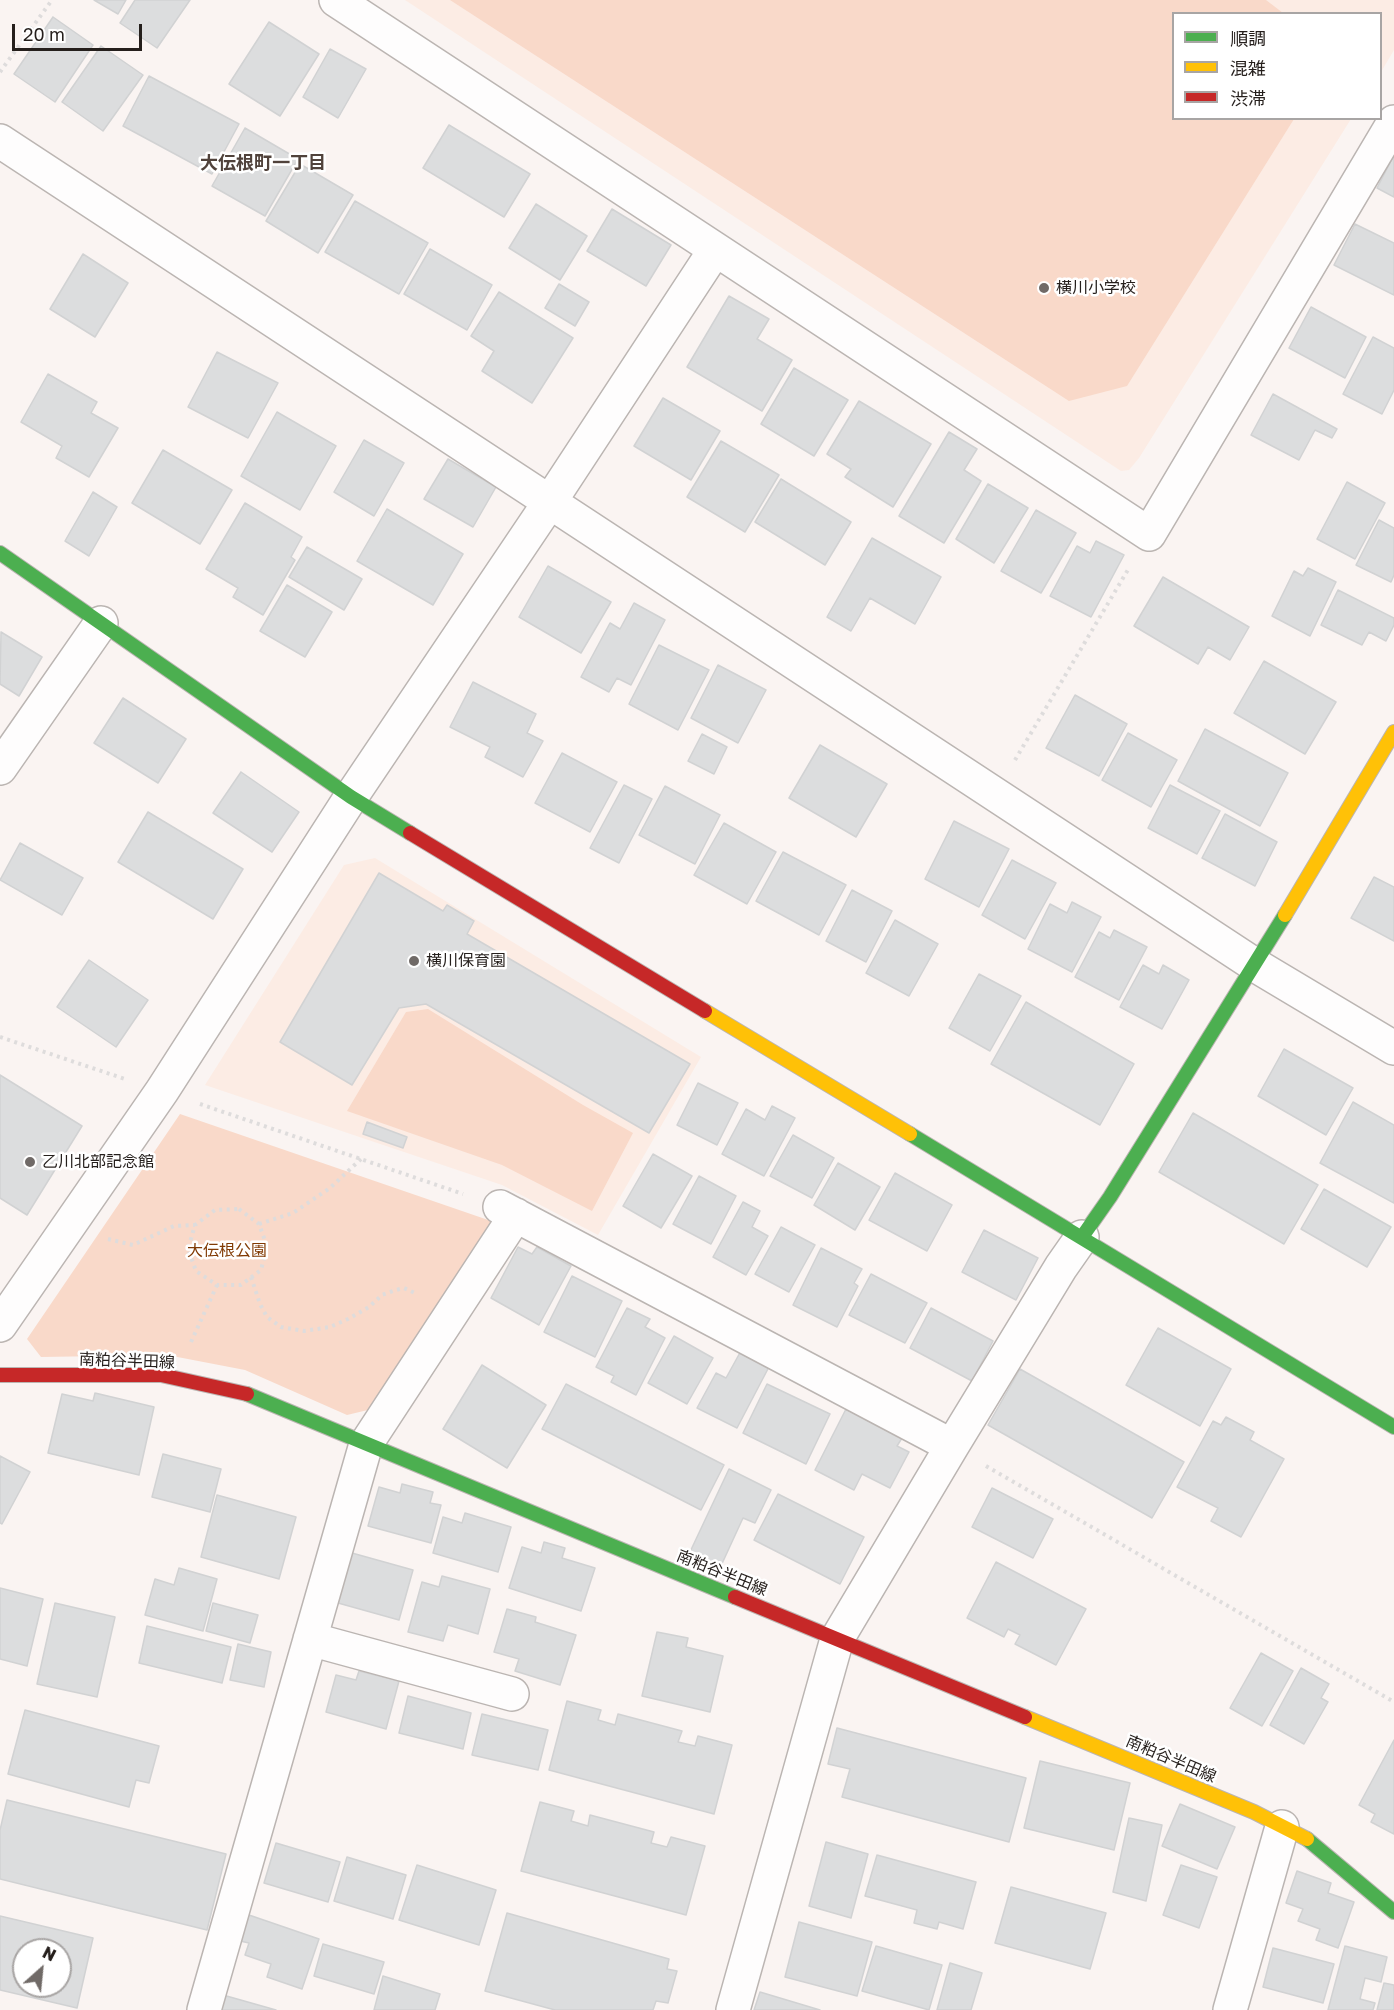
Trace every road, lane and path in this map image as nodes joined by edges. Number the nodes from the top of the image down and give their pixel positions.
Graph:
1 (52, 0) edge
2 (336, 0) edge
3 (0, 72) edge
4 (1394, 122) edge
5 (0, 141) edge
6 (716, 250) junction
7 (549, 503) junction
8 (1149, 534) junction
9 (0, 553) edge
10 (101, 622) junction
11 (1394, 732) edge
12 (0, 768) edge
13 (995, 794) junction
14 (351, 797) junction
15 (1255, 965) junction
16 (0, 1038) edge
17 (1394, 1048) edge
18 (162, 1091) junction
19 (362, 1158) junction
20 (508, 1211) junction
21 (260, 1224) junction
22 (195, 1225) junction
23 (1082, 1237) junction
24 (106, 1239) dead end
25 (251, 1277) junction
26 (217, 1285) junction
27 (421, 1301) dead end
28 (0, 1325) edge
29 (0, 1376) edge
30 (176, 1378) junction
31 (1394, 1427) edge
32 (366, 1444) junction
33 (952, 1446) junction
34 (310, 1639) junction
35 (837, 1639) junction
36 (512, 1694) dead end
37 (1394, 1702) edge
38 (1282, 1827) junction
39 (1394, 1912) edge
40 (204, 2010) edge
41 (733, 2010) edge
42 (1230, 2010) edge

1 - 3 path
2 - 6 street
4 - 8 street
5 - 7 street
6 - 7 street
6 - 8 street
7 - 13 street
7 - 14 street
8 - 13 path
9 - 10 street
10 - 12 street
10 - 14 street
11 - 15 street
13 - 15 street
14 - 18 street
14 - 23 street
15 - 17 street
15 - 23 street
16 - 18 path
18 - 19 path
18 - 28 street
19 - 20 path
19 - 21 path
20 - 32 street
20 - 33 street
21 - 22 path
21 - 25 path
22 - 24 path
22 - 26 path
23 - 31 street
23 - 33 street
25 - 26 path
25 - 27 path
26 - 30 path
29 - 30 street, 南粕谷半田線
30 - 32 street, 南粕谷半田線
32 - 34 street
32 - 35 street, 南粕谷半田線
33 - 35 street
33 - 37 path
34 - 36 street
34 - 40 street
35 - 38 street, 南粕谷半田線
35 - 41 street
38 - 39 street, 南粕谷半田線
38 - 42 street

